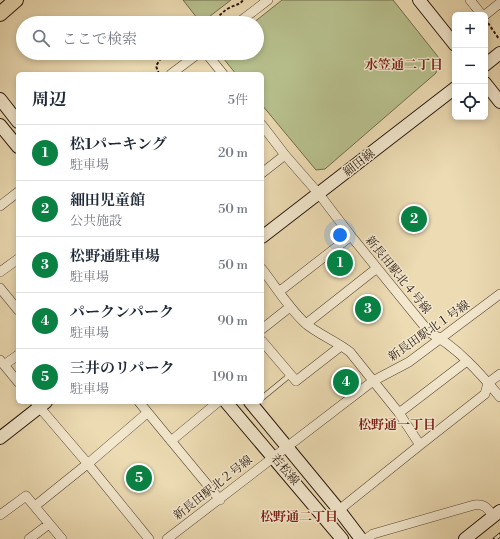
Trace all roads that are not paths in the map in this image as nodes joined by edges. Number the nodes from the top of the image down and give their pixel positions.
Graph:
1 (16, 0) edge
2 (268, 0) edge
3 (419, 0) edge
4 (470, 0) edge
5 (500, 3) edge
6 (480, 12) edge
7 (487, 12) edge
8 (0, 14) edge
9 (247, 16) edge
10 (452, 41) edge
11 (500, 53) edge
12 (190, 60) edge
13 (212, 60) edge
14 (488, 63) edge
15 (175, 72) edge
16 (221, 72) edge
17 (486, 84) edge
18 (452, 90) edge
19 (0, 99) edge
20 (500, 102) edge
21 (16, 119) edge
22 (0, 125) edge
23 (264, 128) edge
24 (16, 145) edge
25 (286, 155) junction
26 (264, 172) edge
27 (16, 194) edge
28 (320, 194) junction
29 (0, 206) edge
30 (264, 236) edge
31 (351, 236) junction
32 (16, 260) edge
33 (377, 268) junction
34 (264, 271) edge
35 (0, 272) edge
36 (0, 288) edge
37 (280, 291) junction
38 (500, 294) edge
39 (290, 307) junction
40 (16, 308) edge
41 (306, 324) junction
42 (264, 327) edge
43 (442, 339) junction
44 (264, 343) edge
45 (341, 346) junction
46 (16, 356) edge
47 (467, 361) junction
48 (2, 362) edge
49 (500, 374) edge
50 (290, 375) junction
51 (16, 380) edge
52 (373, 381) junction
53 (488, 383) junction
54 (264, 396) edge
55 (500, 397) edge
56 (40, 404) edge
57 (140, 404) edge
58 (216, 404) edge
59 (228, 404) edge
60 (257, 404) edge
61 (147, 413) junction
62 (399, 413) junction
63 (0, 438) edge
64 (171, 440) junction
65 (420, 445) junction
66 (286, 446) junction
67 (274, 457) junction
68 (88, 464) junction
69 (220, 500) junction
70 (35, 506) junction
71 (339, 510) junction
72 (497, 514) edge
73 (0, 515) edge
74 (49, 524) junction
75 (29, 539) edge
76 (62, 539) edge
77 (149, 539) edge
78 (167, 539) edge
79 (342, 539) edge
80 (360, 539) edge
81 (366, 539) edge
82 (465, 539) edge

1 - 8 main road
2 - 9 street
3 - 10 street
4 - 6 street
5 - 7 street
11 - 14 street
12 - 15 street
13 - 16 street
17 - 20 street
18 - 28 street, 細田線
19 - 21 street
22 - 24 street
23 - 25 street, 新長田駅北４号線
25 - 26 street
25 - 28 street, 新長田駅北４号線
27 - 29 street
28 - 30 street, 細田線
28 - 31 street, 新長田駅北４号線
31 - 33 street, 新長田駅北４号線
31 - 37 street
32 - 35 street
33 - 41 street
33 - 43 street, 新長田駅北４号線
34 - 37 street
36 - 40 street
37 - 39 street
38 - 43 street, 新長田駅北１号線
39 - 41 street
39 - 42 street
41 - 45 street
43 - 47 street, 新長田駅北４号線
43 - 52 street, 新長田駅北１号線
44 - 50 street
45 - 50 street
45 - 52 street
46 - 48 street
47 - 53 street, 新長田駅北４号線
47 - 62 street
48 - 51 street
49 - 53 street
50 - 54 lane
52 - 62 street
52 - 66 street, 新長田駅北１号線
53 - 55 street, 新長田駅北４号線
53 - 65 street
56 - 63 street
56 - 68 street
57 - 61 street
58 - 64 street
59 - 67 street, 若松線
60 - 66 street, 若松線
61 - 64 street
61 - 68 street
62 - 65 street
64 - 69 street
65 - 71 street
66 - 67 street, 新長田駅北１号線
66 - 71 street, 若松線
67 - 69 street, 新長田駅北２号線
67 - 79 street, 若松線
68 - 70 street
68 - 77 street
69 - 78 street, 新長田駅北２号線
70 - 73 street
70 - 74 street
71 - 80 street, 若松線
72 - 81 street
72 - 82 street
74 - 75 street
74 - 76 street

